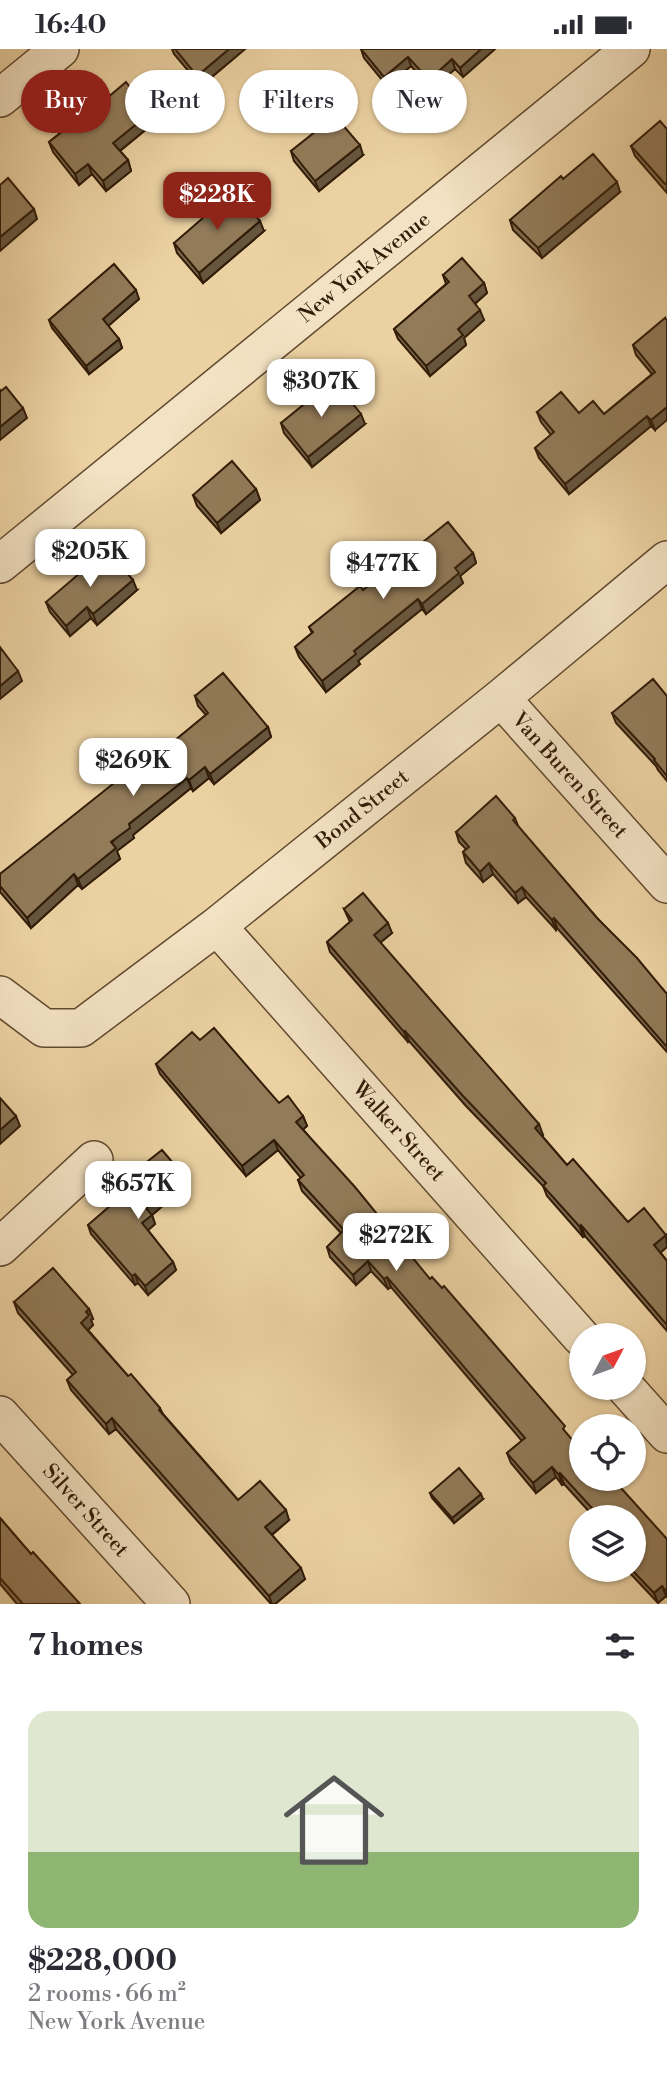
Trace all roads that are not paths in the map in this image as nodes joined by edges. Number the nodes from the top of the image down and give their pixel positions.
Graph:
1 (60, 49) edge
2 (631, 49) edge
3 (0, 98) edge
4 (667, 560) edge
5 (0, 564) edge
6 (501, 698) junction
7 (667, 884) edge
8 (217, 926) junction
9 (0, 995) edge
10 (94, 1160) dead end
11 (0, 1247) edge
12 (569, 1323) edge
13 (637, 1400) edge
14 (0, 1415) edge
15 (667, 1434) edge
16 (171, 1604) edge

1 - 3 street
2 - 5 street, New York Avenue
4 - 6 street, Bond Street
6 - 7 street, Van Buren Street
6 - 8 street, Bond Street
8 - 9 street, Bond Street
8 - 12 street, Walker Street
10 - 11 street
13 - 15 street
14 - 16 street, Silver Street

